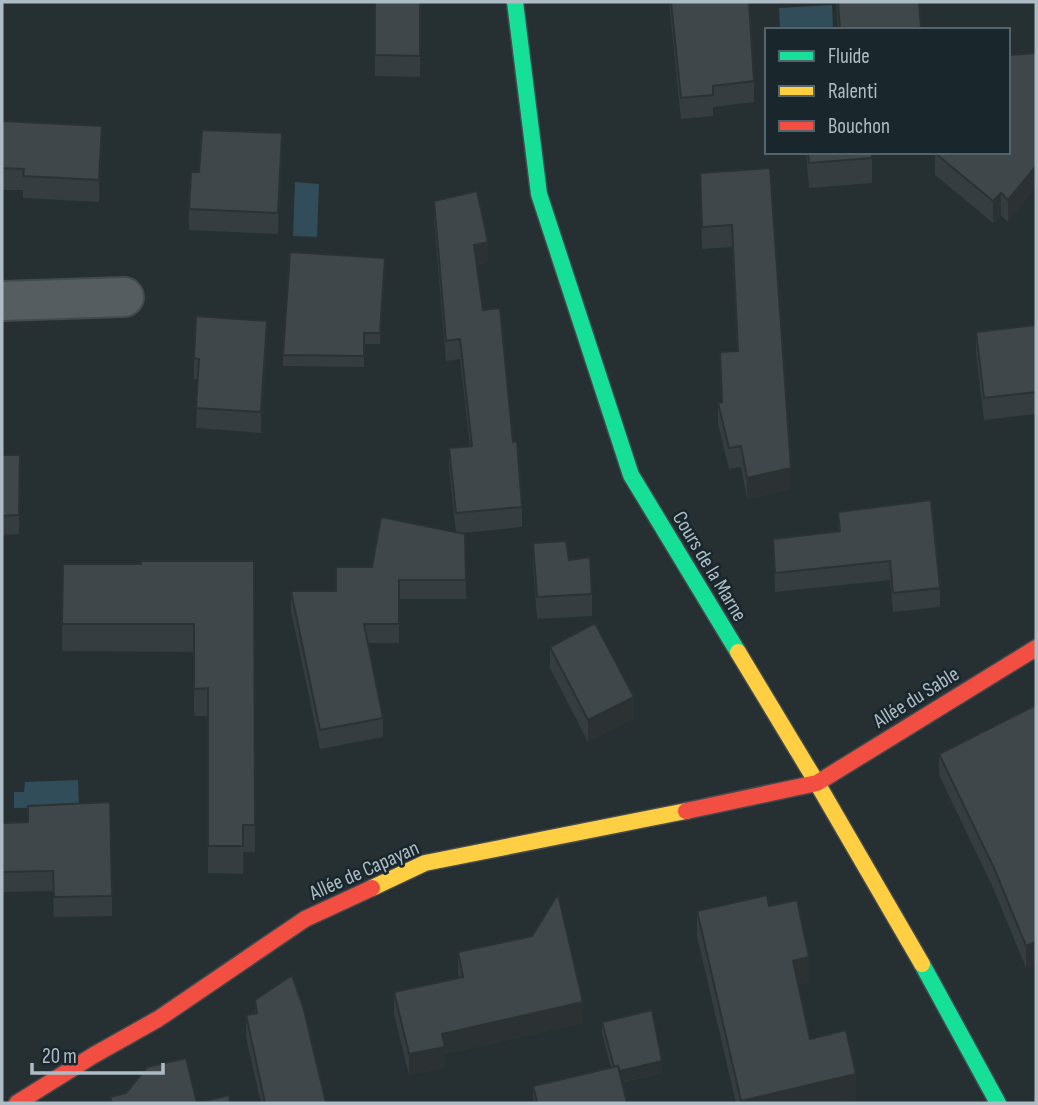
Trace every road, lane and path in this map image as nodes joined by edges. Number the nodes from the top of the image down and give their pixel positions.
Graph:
1 (515, 2) edge
2 (124, 297) dead end
3 (2, 301) edge
4 (1036, 648) edge
5 (817, 783) junction
6 (17, 1103) edge
7 (998, 1103) edge

1 - 5 street, Cours de la Marne
2 - 3 street
4 - 5 street, Allée du Sable
5 - 6 street, Allée de Capayan
5 - 7 street, Cours de la Marne

